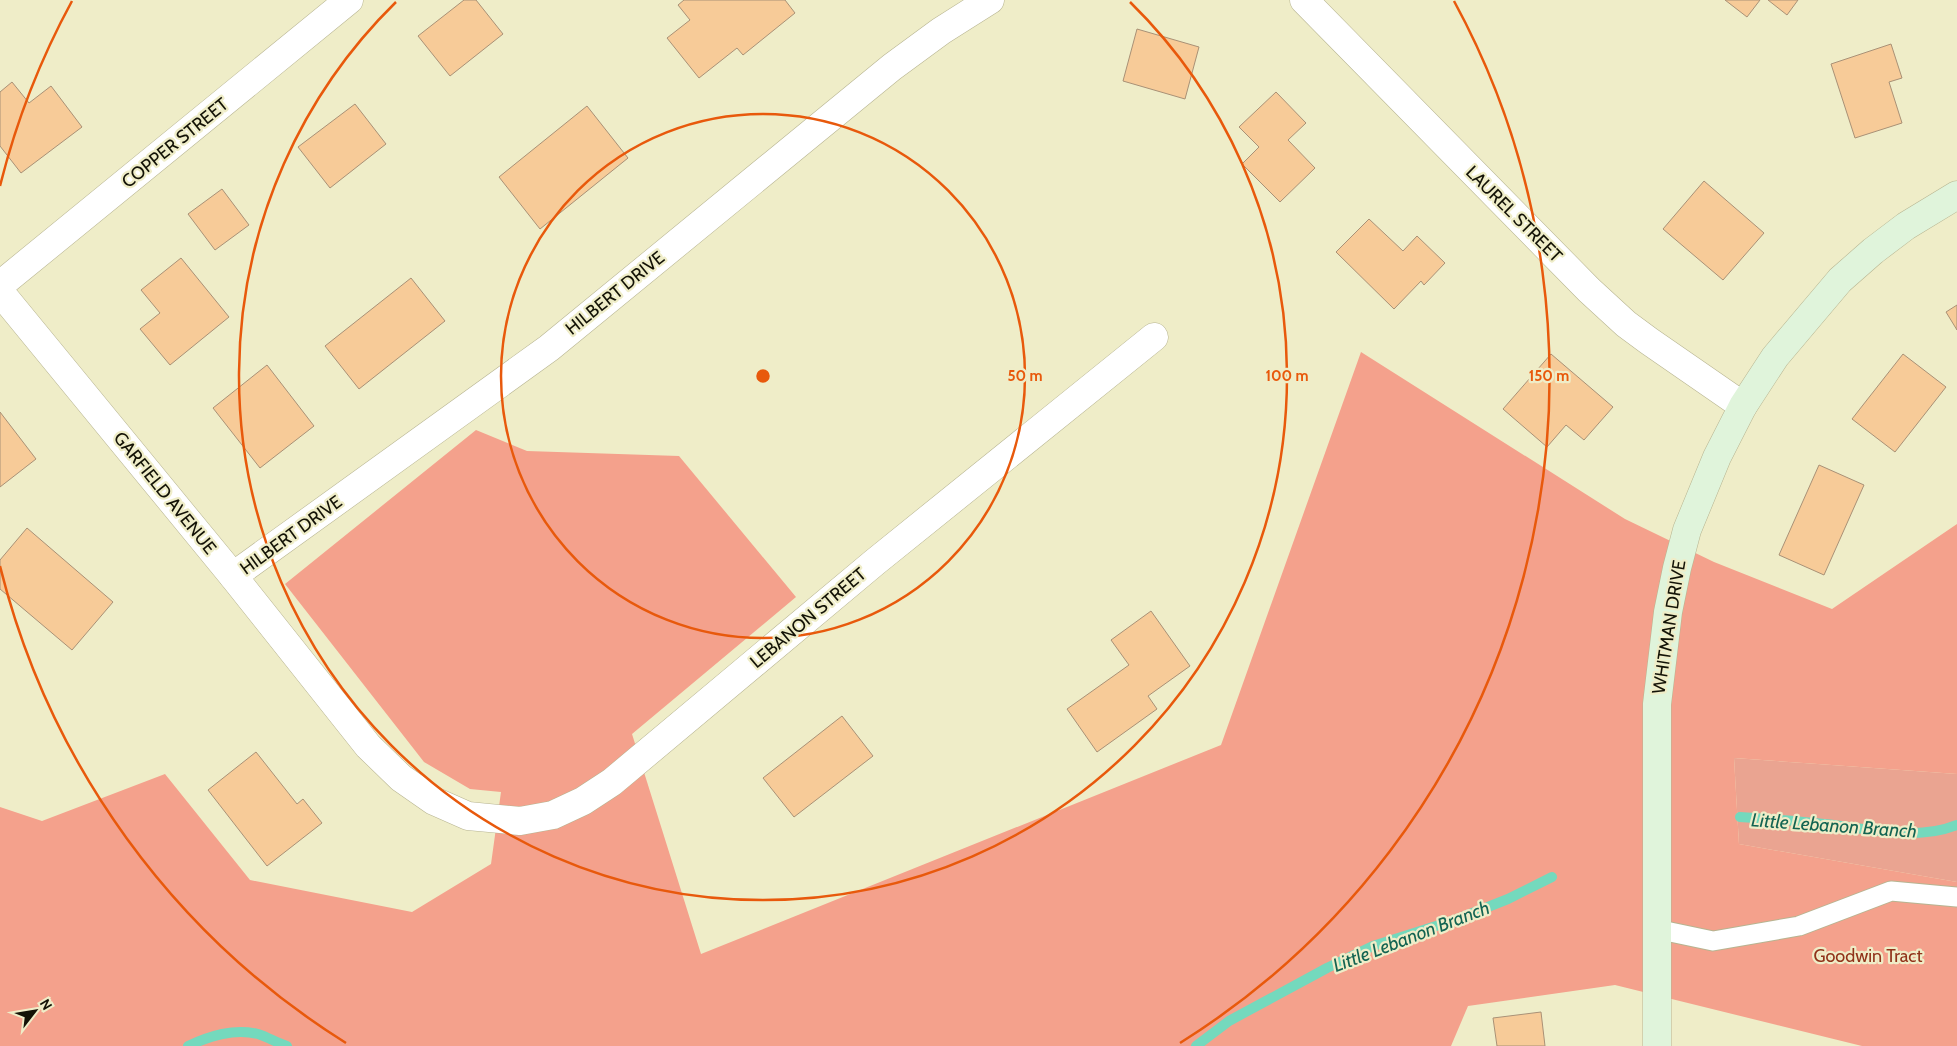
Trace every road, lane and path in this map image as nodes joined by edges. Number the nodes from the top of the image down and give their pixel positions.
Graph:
1 (349, 0) edge
2 (990, 0) edge
3 (1304, 0) edge
4 (1957, 195) edge
5 (0, 285) edge
6 (0, 292) edge
7 (1154, 337) dead end
8 (1743, 406) junction
9 (233, 576) junction
10 (434, 802) joint
11 (1957, 897) edge
12 (1656, 929) junction
13 (1656, 1046) edge

1 - 5 street, COPPER STREET
2 - 9 street, HILBERT DRIVE
3 - 8 street, LAUREL STREET
4 - 8 street, WHITMAN DRIVE
6 - 9 street, GARFIELD AVENUE
7 - 10 street, LEBANON STREET
8 - 12 street, WHITMAN DRIVE
9 - 10 street, GARFIELD AVENUE
11 - 12 lane
12 - 13 street, WHITMAN DRIVE

